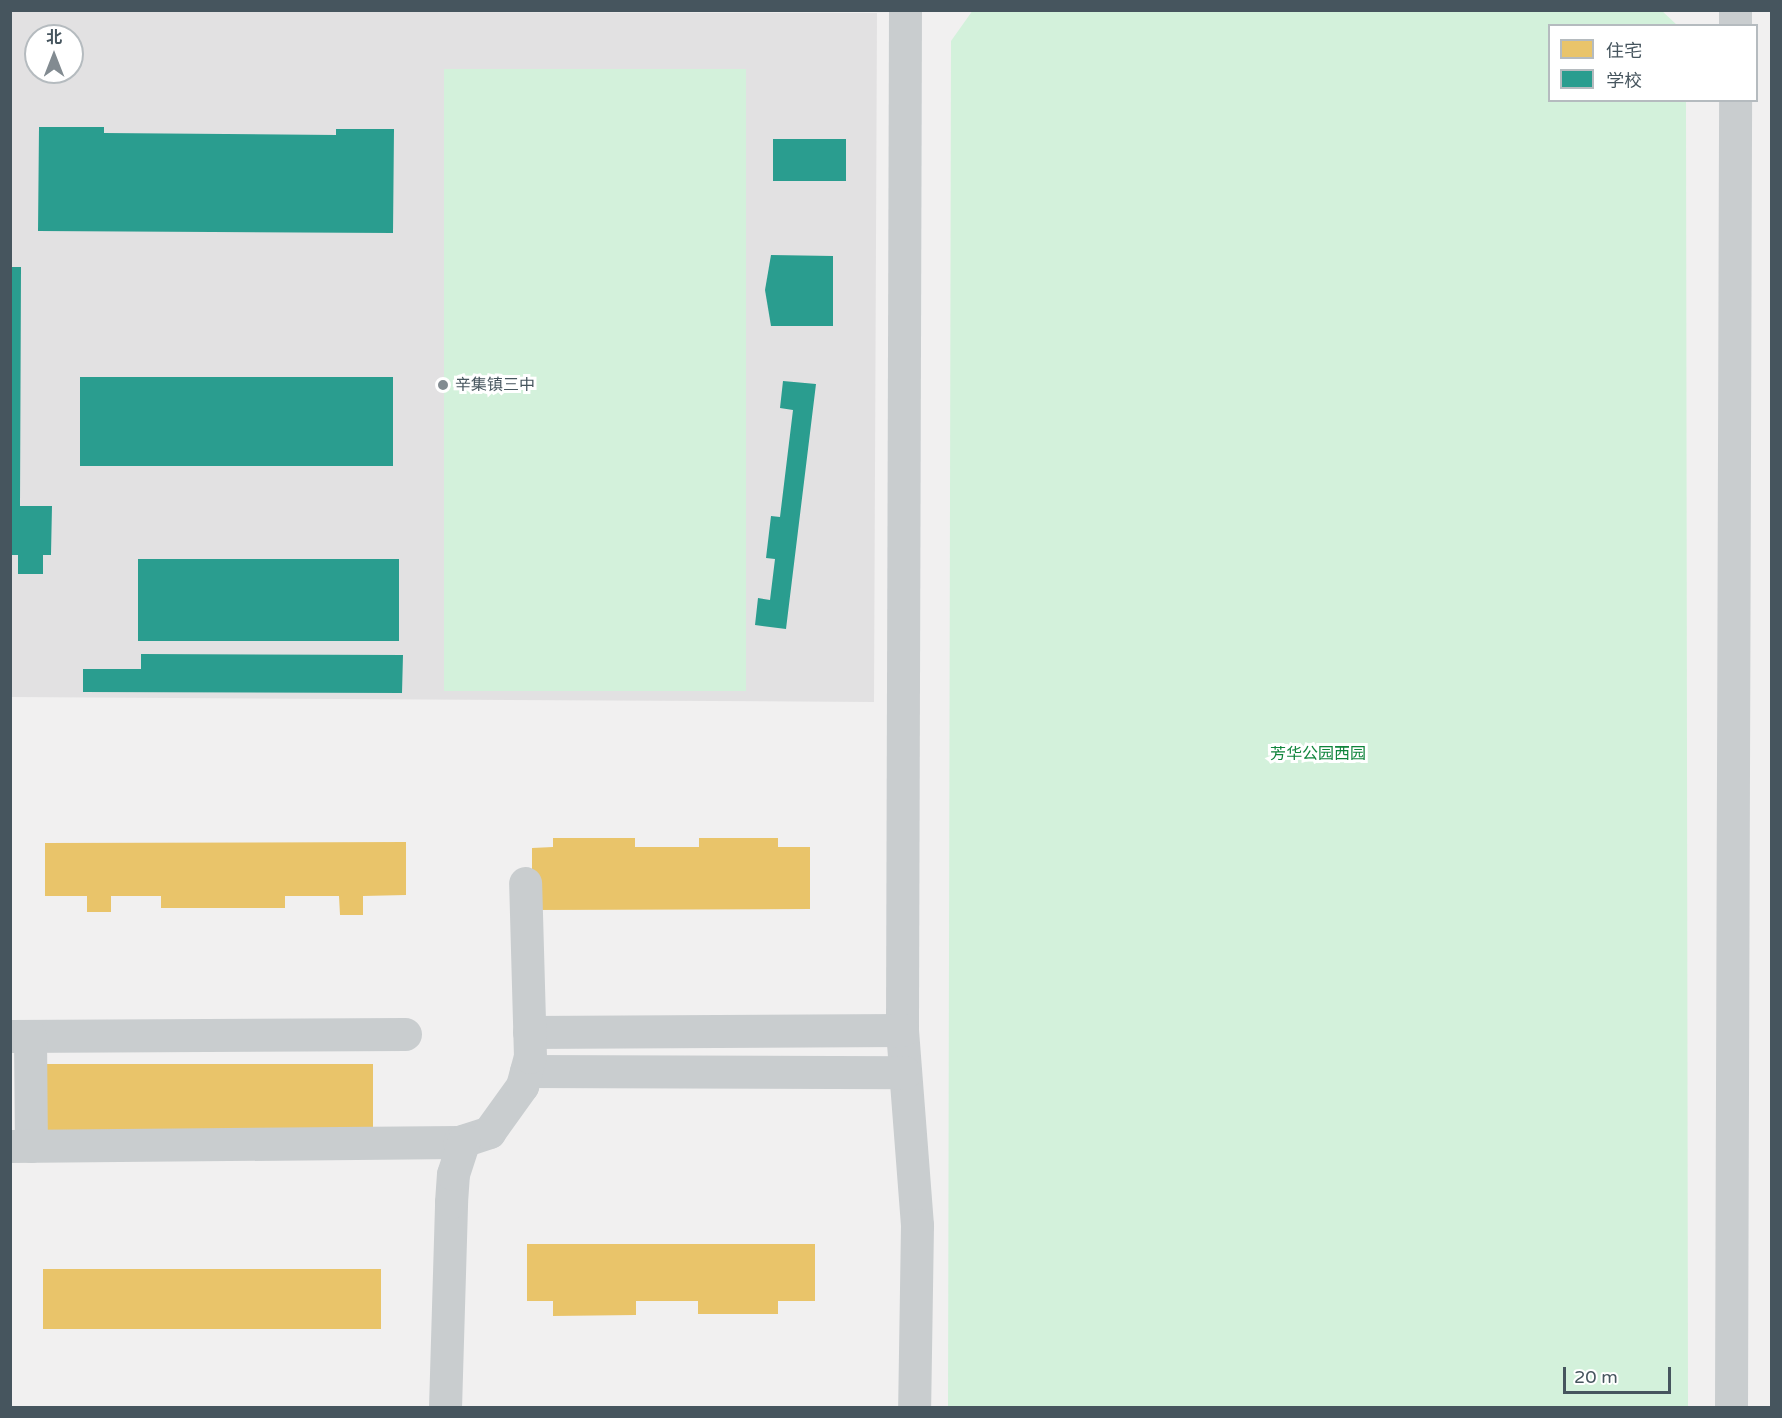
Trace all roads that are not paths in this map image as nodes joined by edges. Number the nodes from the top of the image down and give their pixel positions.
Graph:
1 (905, 10) edge
2 (1735, 102) edge
3 (525, 883) dead end
4 (902, 1030) junction
5 (529, 1032) junction
6 (405, 1034) dead end
7 (20, 1036) edge
8 (526, 1071) junction
9 (905, 1072) junction
10 (464, 1141) junction
11 (21, 1146) edge
12 (445, 1407) edge
13 (914, 1407) edge
14 (1731, 1407) edge

1 - 4 street
2 - 14 street
3 - 5 street
4 - 5 street
4 - 9 street
5 - 8 street
6 - 7 street
7 - 11 street
8 - 9 street
8 - 10 street
9 - 13 street
10 - 11 street
10 - 12 street

